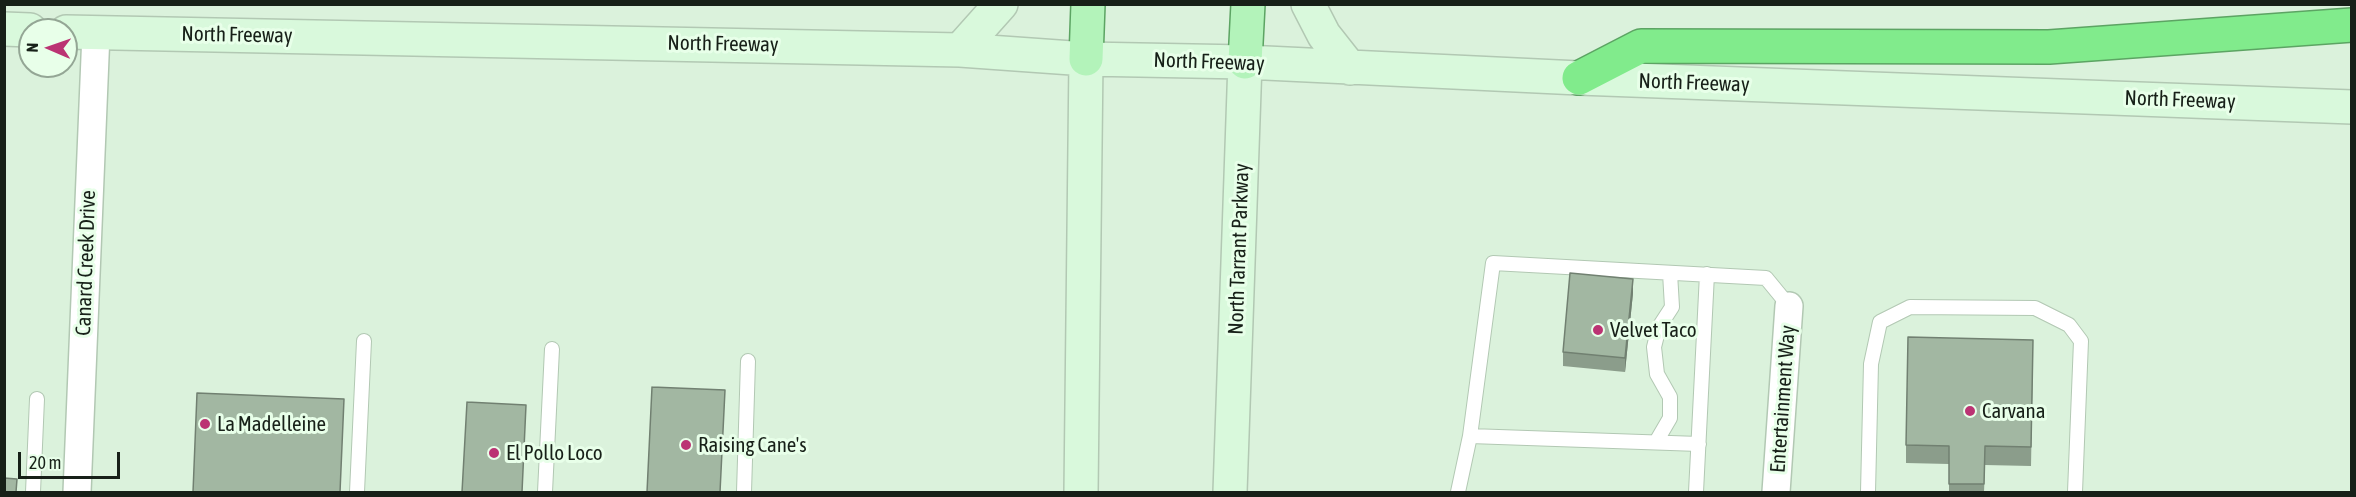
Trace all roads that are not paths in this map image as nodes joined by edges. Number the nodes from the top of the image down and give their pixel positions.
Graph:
1 (1001, 4) edge
2 (1088, 4) edge
3 (1248, 4) edge
4 (1308, 4) edge
5 (2352, 25) edge
6 (81, 33) edge
7 (960, 50) junction
8 (1086, 59) junction
9 (1245, 62) junction
10 (1350, 68) junction
11 (1579, 78) junction
12 (2352, 107) edge
13 (1671, 273) junction
14 (1707, 274) junction
15 (1789, 306) joint
16 (364, 341) dead end
17 (552, 349) dead end
18 (748, 361) dead end
19 (37, 399) dead end
20 (1470, 436) junction
21 (1656, 442) junction
22 (1699, 444) junction
23 (33, 492) edge
24 (77, 492) edge
25 (357, 492) edge
26 (545, 492) edge
27 (744, 492) edge
28 (1081, 492) edge
29 (1230, 492) edge
30 (1458, 492) edge
31 (1696, 492) edge
32 (1776, 492) edge
33 (1868, 492) edge
34 (2075, 492) edge

1 - 7 main road
2 - 8 main road
3 - 9 main road, North Tarrant Parkway
4 - 10 main road
5 - 11 highway
6 - 7 main road, North Freeway
6 - 24 street, Canard Creek Drive
7 - 8 main road, North Freeway
8 - 9 main road, North Freeway
8 - 28 main road
9 - 10 main road, North Freeway
9 - 29 main road, North Tarrant Parkway
10 - 11 main road, North Freeway
11 - 12 main road, North Freeway
13 - 14 lane
13 - 20 lane
13 - 21 lane
14 - 15 lane
14 - 22 lane
15 - 32 street, Entertainment Way
16 - 25 lane
17 - 26 lane
18 - 27 lane
19 - 23 lane
20 - 21 lane
20 - 30 lane
21 - 22 lane
22 - 31 lane
33 - 34 lane

